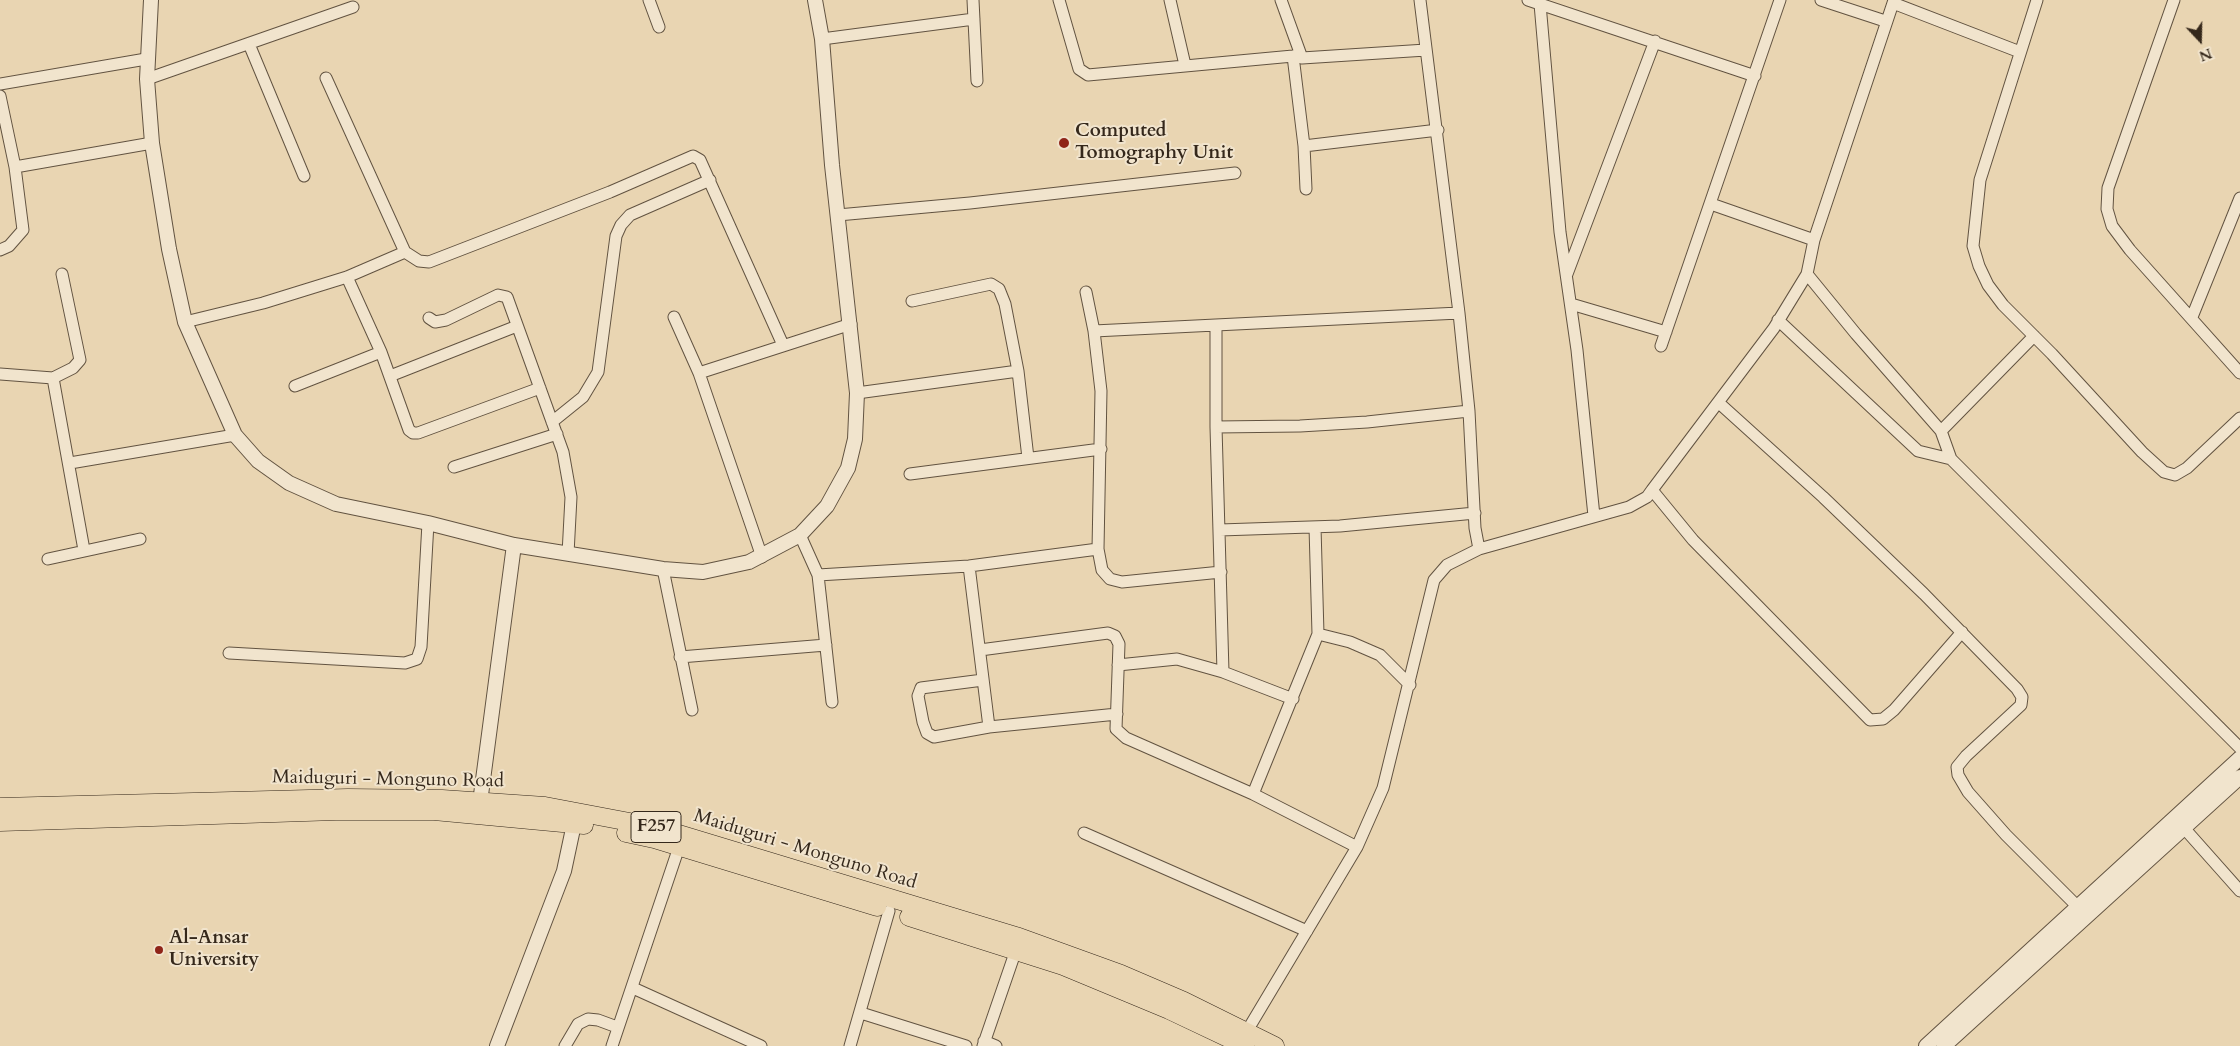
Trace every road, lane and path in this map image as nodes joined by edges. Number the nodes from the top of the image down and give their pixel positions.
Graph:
1 (151, 0) edge
2 (649, 0) edge
3 (815, 0) edge
4 (973, 0) edge
5 (1059, 0) edge
6 (1170, 0) edge
7 (1281, 0) edge
8 (1420, 0) edge
9 (1528, 0) edge
10 (1780, 0) edge
11 (1821, 0) edge
12 (2037, 0) edge
13 (2174, 0) edge
14 (1894, 2) edge
15 (1540, 4) junction
16 (353, 7) dead end
17 (974, 19) junction
18 (1886, 21) junction
19 (659, 27) dead end
20 (822, 39) junction
21 (1655, 41) junction
22 (249, 44) junction
23 (1426, 50) junction
24 (2020, 52) junction
25 (1298, 57) junction
26 (146, 59) junction
27 (1185, 65) junction
28 (1755, 76) junction
29 (326, 78) dead end
30 (147, 79) junction
31 (977, 80) dead end
32 (0, 84) edge
33 (0, 96) edge
34 (1438, 130) junction
35 (152, 143) junction
36 (1304, 146) junction
37 (15, 167) junction
38 (1235, 173) dead end
39 (304, 176) dead end
40 (710, 180) junction
41 (1306, 189) dead end
42 (2240, 198) edge
43 (1711, 204) junction
44 (838, 215) junction
45 (1814, 240) junction
46 (0, 250) edge
47 (405, 252) junction
48 (62, 274) dead end
49 (1807, 274) junction
50 (347, 276) junction
51 (1566, 276) junction
52 (1086, 292) dead end
53 (912, 301) dead end
54 (1570, 304) junction
55 (1459, 313) junction
56 (674, 317) dead end
57 (2192, 317) junction
58 (429, 318) dead end
59 (1778, 320) junction
60 (185, 322) junction
61 (851, 324) junction
62 (1216, 325) junction
63 (518, 326) junction
64 (1094, 331) junction
65 (1666, 332) junction
66 (2034, 336) junction
67 (783, 345) junction
68 (1661, 346) dead end
69 (381, 352) junction
70 (1018, 371) junction
71 (699, 373) junction
72 (0, 374) edge
73 (2240, 374) edge
74 (390, 376) junction
75 (53, 378) junction
76 (294, 386) dead end
77 (540, 388) junction
78 (857, 393) junction
79 (1719, 404) junction
80 (1469, 411) junction
81 (2240, 418) edge
82 (552, 422) junction
83 (1216, 427) junction
84 (1941, 431) junction
85 (557, 434) junction
86 (234, 435) junction
87 (1101, 448) junction
88 (1028, 458) junction
89 (1952, 459) junction
90 (70, 464) junction
91 (454, 467) dead end
92 (910, 474) dead end
93 (1652, 490) junction
94 (1475, 513) junction
95 (1594, 516) junction
96 (428, 523) junction
97 (1315, 528) junction
98 (1220, 530) junction
99 (800, 535) junction
100 (140, 539) dead end
101 (514, 545) junction
102 (1098, 549) junction
103 (84, 550) junction
104 (1479, 550) junction
105 (568, 554) junction
106 (762, 557) junction
107 (48, 559) dead end
108 (969, 566) junction
109 (663, 569) junction
110 (1220, 572) junction
111 (818, 574) junction
112 (1962, 632) junction
113 (1318, 634) junction
114 (826, 645) junction
115 (980, 650) junction
116 (229, 653) dead end
117 (680, 657) junction
118 (1118, 665) junction
119 (1223, 672) junction
120 (983, 680) junction
121 (1410, 685) junction
122 (1292, 699) junction
123 (832, 702) dead end
124 (692, 710) dead end
125 (1117, 714) junction
126 (989, 727) junction
127 (2240, 748) edge
128 (2240, 758) edge
129 (2240, 777) edge
130 (1253, 794) junction
131 (0, 807) edge
132 (480, 807) junction
133 (0, 822) edge
134 (574, 824) junction
135 (2184, 828) junction
136 (1084, 833) dead end
137 (679, 847) junction
138 (1358, 847) junction
139 (2240, 891) edge
140 (2078, 908) junction
141 (889, 910) junction
142 (1307, 930) junction
143 (1016, 950) junction
144 (633, 988) junction
145 (861, 1013) junction
146 (617, 1027) junction
147 (1246, 1038) edge
148 (983, 1044) edge
149 (497, 1046) edge
150 (565, 1046) edge
151 (612, 1046) edge
152 (761, 1046) edge
153 (850, 1046) edge
154 (966, 1046) edge
155 (996, 1046) edge
156 (1275, 1046) edge
157 (1926, 1046) edge
158 (1944, 1046) edge

1 - 26 street
2 - 19 street
3 - 20 street
4 - 17 street
5 - 27 street
6 - 27 street
7 - 25 street
8 - 23 street
9 - 15 street
10 - 28 street
11 - 18 street
12 - 24 street
13 - 57 street
14 - 18 street
14 - 24 street
15 - 21 street
15 - 51 street
16 - 22 street
17 - 20 street
17 - 31 street
18 - 45 street
20 - 44 street
21 - 28 street
21 - 51 street
22 - 30 street
22 - 39 street
23 - 25 street
23 - 34 street
24 - 66 street
25 - 27 street
25 - 36 street
26 - 30 street
26 - 32 street
28 - 43 street
29 - 47 street
30 - 35 street
33 - 37 street
34 - 36 street
34 - 55 street
35 - 37 street
35 - 60 street
36 - 41 street
37 - 46 street
38 - 44 street
40 - 47 street
40 - 67 street
40 - 82 street
42 - 57 street
43 - 45 street
43 - 65 street
44 - 61 street
45 - 49 street
47 - 50 street
48 - 75 street
49 - 59 street
49 - 84 street
50 - 60 street
50 - 69 street
51 - 54 street
52 - 64 street
53 - 70 street
54 - 65 street
54 - 95 street
55 - 62 street
55 - 80 street
56 - 71 street
57 - 73 street
58 - 63 street
59 - 79 street
59 - 89 street
60 - 86 street
61 - 67 street
61 - 78 street
62 - 64 street
62 - 83 street
63 - 74 street
63 - 77 street
64 - 87 street
65 - 68 street
66 - 81 street
66 - 84 street
67 - 71 street
69 - 74 street
69 - 76 street
70 - 78 street
70 - 88 street
71 - 106 street
72 - 75 street
74 - 77 street
75 - 90 street
77 - 82 street
78 - 99 street
79 - 93 street
79 - 112 street
80 - 83 street
80 - 94 street
82 - 85 street
83 - 98 street
84 - 89 street
85 - 91 street
85 - 105 street
86 - 90 street
86 - 96 street
87 - 88 street
87 - 102 street
88 - 92 street
89 - 127 street
90 - 103 street
93 - 95 street
93 - 112 street
94 - 97 street
94 - 104 street
95 - 104 street
96 - 101 street
96 - 116 street
97 - 98 street
97 - 113 street
98 - 110 street
99 - 106 street
99 - 111 street
100 - 103 street
101 - 105 street
101 - 132 street
102 - 108 street
102 - 110 street
103 - 107 street
104 - 121 street
105 - 109 street
106 - 109 street
108 - 111 street
108 - 115 street
109 - 117 street
110 - 119 street
111 - 114 street
112 - 140 street
113 - 121 street
113 - 122 street
114 - 117 street
114 - 123 street
115 - 118 street
115 - 120 street
117 - 124 street
118 - 119 street
118 - 125 street
119 - 122 street
120 - 126 street
120 - 126 street
121 - 138 street
122 - 130 street
125 - 126 street
125 - 130 street
128 - 140 street
129 - 135 street
130 - 138 street
131 - 132 main road, Maiduguri - Monguno Road / F257
132 - 133 main road, Maiduguri - Monguno Road / F257
132 - 134 main road, Maiduguri - Monguno Road / F257
132 - 147 main road, Maiduguri - Monguno Road / F257
134 - 137 main road, Maiduguri - Monguno Road / F257
134 - 149 street
135 - 139 street
135 - 158 street
136 - 142 street
137 - 141 main road, Maiduguri - Monguno Road / F257
137 - 144 street
138 - 142 street
140 - 157 street
141 - 143 main road, Maiduguri - Monguno Road / F257
141 - 145 street
142 - 147 street
143 - 147 main road, Maiduguri - Monguno Road / F257
143 - 148 street
144 - 146 street
144 - 152 street
145 - 153 street
145 - 154 street
146 - 150 street
146 - 151 street
147 - 156 main road, Maiduguri - Monguno Road / F257
148 - 155 street

